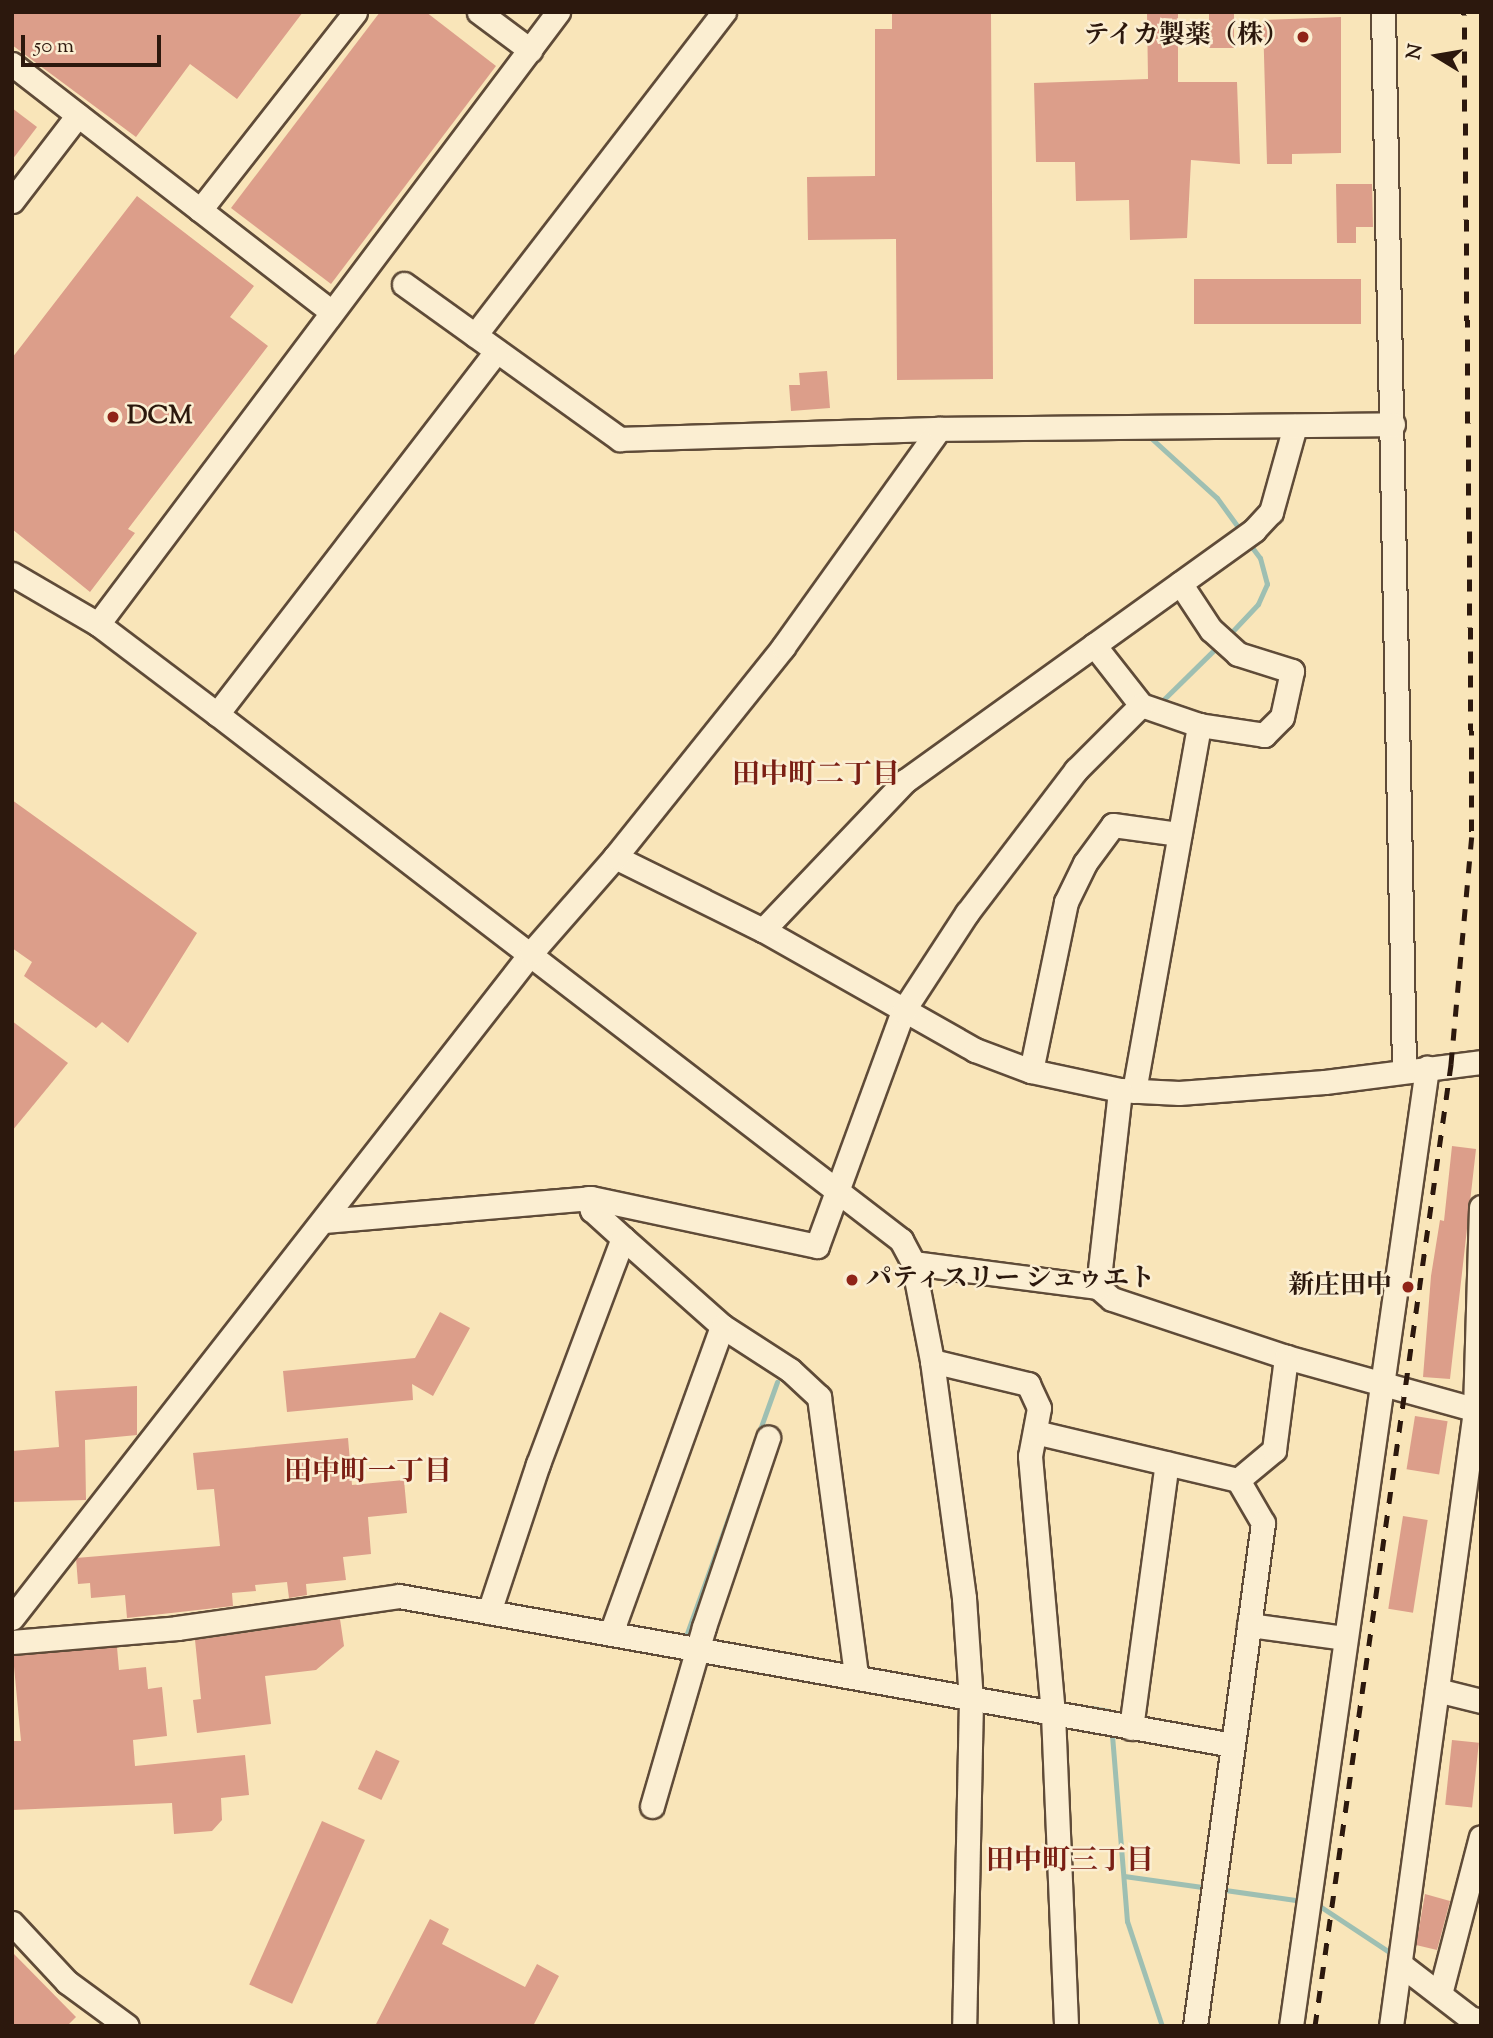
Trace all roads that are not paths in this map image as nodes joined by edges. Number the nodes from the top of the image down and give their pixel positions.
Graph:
1 (355, 12) edge
2 (479, 12) edge
3 (558, 12) edge
4 (724, 12) edge
5 (1383, 12) edge
6 (530, 50) junction
7 (12, 64) edge
8 (78, 115) junction
9 (12, 201) edge
10 (200, 210) junction
11 (404, 284) dead end
12 (330, 310) junction
13 (475, 335) junction
14 (497, 351) junction
15 (1393, 424) junction
16 (1295, 426) junction
17 (939, 429) junction
18 (12, 574) edge
19 (1180, 583) junction
20 (98, 624) junction
21 (1094, 645) junction
22 (1141, 705) junction
23 (217, 714) junction
24 (1199, 725) junction
25 (1179, 834) junction
26 (615, 857) junction
27 (763, 930) junction
28 (531, 953) junction
29 (903, 1011) junction
30 (1481, 1062) edge
31 (1415, 1069) junction
32 (1031, 1071) junction
33 (1127, 1090) junction
34 (837, 1190) junction
35 (588, 1198) junction
36 (1481, 1206) edge
37 (324, 1221) junction
38 (623, 1238) junction
39 (913, 1263) junction
40 (1098, 1287) junction
41 (722, 1325) junction
42 (1286, 1357) junction
43 (932, 1361) junction
44 (1381, 1384) junction
45 (1478, 1410) edge
46 (1035, 1432) junction
47 (768, 1437) dead end
48 (1167, 1463) junction
49 (1238, 1480) junction
50 (489, 1612) junction
51 (12, 1618) edge
52 (1249, 1625) junction
53 (611, 1633) junction
54 (1345, 1638) junction
55 (12, 1642) edge
56 (699, 1648) junction
57 (856, 1675) junction
58 (1437, 1690) junction
59 (971, 1700) junction
60 (1481, 1701) edge
61 (1053, 1714) junction
62 (1131, 1728) junction
63 (1233, 1745) junction
64 (652, 1806) dead end
65 (1481, 1837) edge
66 (12, 1923) edge
67 (1400, 1964) junction
68 (1440, 1994) junction
69 (1481, 2021) edge
70 (113, 2022) edge
71 (964, 2026) edge
72 (1066, 2026) edge
73 (1195, 2026) edge
74 (1291, 2026) edge
75 (1391, 2026) edge

1 - 10 street
2 - 6 street
3 - 6 street
4 - 13 street
5 - 15 street
6 - 12 street
7 - 8 street
8 - 9 street
8 - 10 street
10 - 12 street
11 - 13 street
12 - 20 street
13 - 14 street
14 - 17 street
14 - 23 street
15 - 16 street
15 - 31 street
16 - 17 street
16 - 19 street
17 - 26 street
18 - 20 street
19 - 21 street
19 - 24 street
20 - 23 street
21 - 22 street
21 - 27 street
22 - 24 street
22 - 29 street
23 - 28 street
24 - 25 street
25 - 32 street
25 - 33 street
26 - 27 street
26 - 28 street
27 - 29 street
28 - 34 street
28 - 37 street
29 - 32 street
29 - 34 street
30 - 31 street
31 - 33 street
31 - 44 street
32 - 33 street
33 - 40 street
34 - 35 street
34 - 39 street
35 - 37 street
35 - 38 street
36 - 45 street
37 - 51 street
38 - 41 street
38 - 50 street
39 - 40 street
39 - 43 street
40 - 42 street
41 - 53 street
41 - 57 street
42 - 44 street
42 - 49 street
43 - 46 street
43 - 59 street
44 - 45 street
44 - 54 street
45 - 58 street
46 - 48 street
46 - 61 street
47 - 56 street
48 - 49 street
48 - 62 street
49 - 52 street
50 - 53 street
50 - 55 street
52 - 54 street
52 - 63 street
53 - 56 street
54 - 74 street
56 - 57 street
56 - 64 street
57 - 59 street
58 - 60 street
58 - 67 street
59 - 61 street
59 - 71 street
61 - 62 street
61 - 72 street
62 - 63 street
63 - 73 street
65 - 68 street
66 - 70 street
67 - 68 street
67 - 75 street
68 - 69 street

